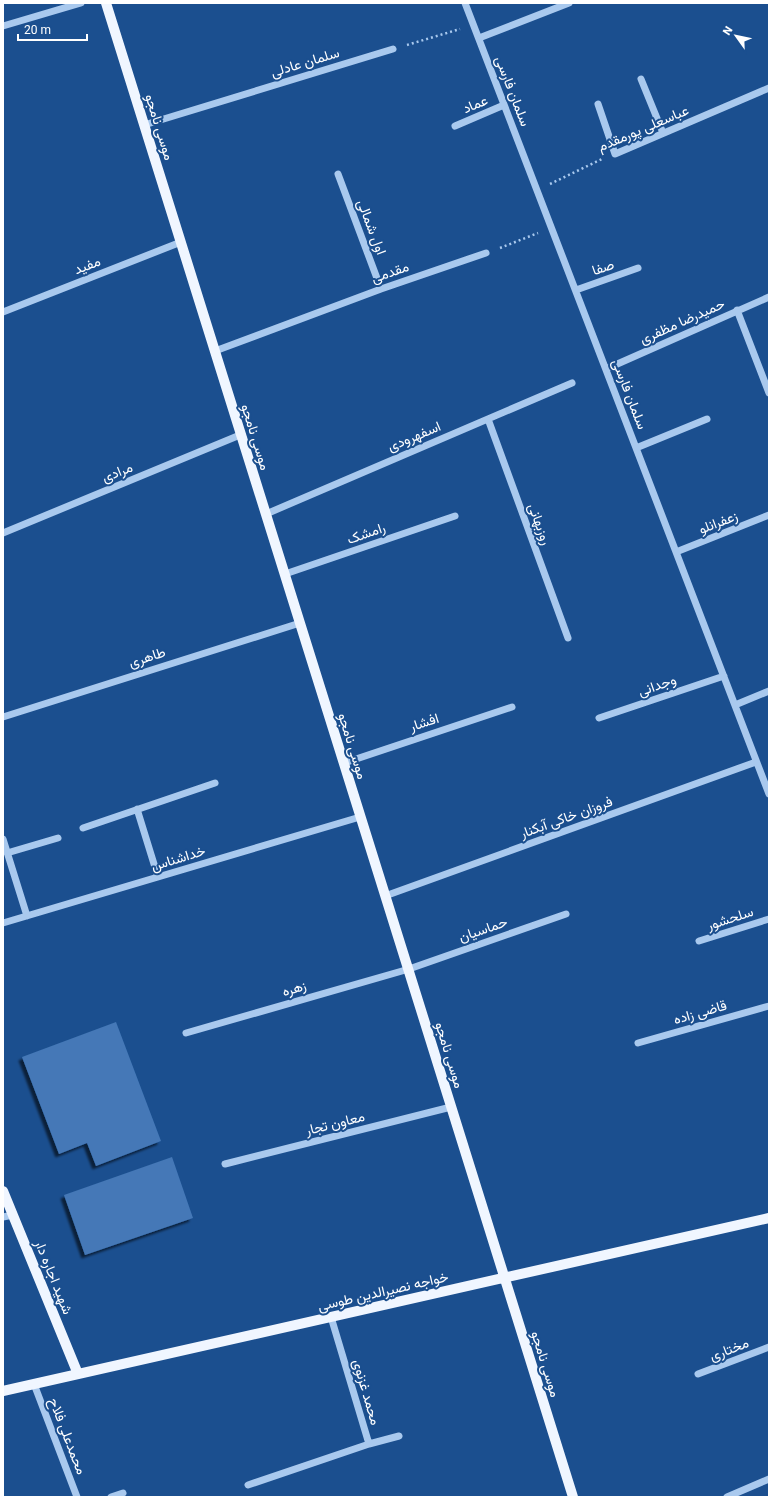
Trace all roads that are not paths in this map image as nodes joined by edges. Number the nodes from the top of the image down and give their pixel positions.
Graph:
1 (81, 3) edge
2 (106, 3) edge
3 (465, 3) edge
4 (569, 3) edge
5 (3, 26) edge
6 (479, 38) junction
7 (393, 49) road end
8 (641, 79) dead end
9 (769, 88) edge
10 (598, 104) dead end
11 (504, 105) junction
12 (144, 125) junction
13 (455, 126) dead end
14 (663, 133) junction
15 (338, 174) dead end
16 (181, 242) junction
17 (486, 253) road end
18 (638, 268) dead end
19 (381, 289) junction
20 (576, 290) junction
21 (769, 297) edge
22 (737, 310) junction
23 (3, 312) edge
24 (215, 351) junction
25 (606, 369) junction
26 (572, 383) dead end
27 (769, 393) edge
28 (488, 419) junction
29 (707, 419) dead end
30 (240, 436) junction
31 (636, 448) junction
32 (266, 514) junction
33 (455, 516) dead end
34 (769, 516) edge
35 (3, 533) edge
36 (676, 552) junction
37 (285, 574) junction
38 (300, 622) junction
39 (568, 638) dead end
40 (724, 676) junction
41 (769, 691) edge
42 (735, 705) junction
43 (512, 707) dead end
44 (3, 717) edge
45 (599, 718) dead end
46 (756, 762) junction
47 (344, 763) junction
48 (215, 783) dead end
49 (769, 794) edge
50 (137, 809) junction
51 (360, 816) junction
52 (83, 828) dead end
53 (58, 838) dead end
54 (3, 839) edge
55 (7, 853) junction
56 (158, 877) junction
57 (385, 896) junction
58 (566, 914) dead end
59 (27, 916) junction
60 (769, 919) edge
61 (3, 923) edge
62 (699, 941) dead end
63 (409, 969) junction
64 (769, 1006) edge
65 (186, 1033) dead end
66 (638, 1043) dead end
67 (451, 1107) junction
68 (225, 1164) dead end
69 (3, 1191) edge
70 (8, 1216) edge
71 (769, 1218) edge
72 (504, 1277) junction
73 (331, 1317) junction
74 (769, 1347) edge
75 (78, 1374) junction
76 (698, 1374) dead end
77 (34, 1384) junction
78 (3, 1391) edge
79 (399, 1436) dead end
80 (369, 1444) junction
81 (769, 1479) edge
82 (248, 1485) dead end
83 (123, 1493) dead end
84 (77, 1497) edge
85 (111, 1497) edge
86 (573, 1497) edge
87 (727, 1497) edge

1 - 5 street
2 - 12 main road, موسی نامجو
3 - 6 street, سلمان فارسی
4 - 6 street
6 - 11 street, سلمان فارسی
7 - 12 street, سلمان عادلی
8 - 14 street
9 - 14 street, عباسعلی پورمقدم
10 - 14 street, عباسعلی پورمقدم
11 - 13 street, عماد
11 - 20 street, سلمان فارسی
12 - 16 main road, موسی نامجو
15 - 19 street, اول شمالی
16 - 23 street, مفید
16 - 24 main road, موسی نامجو
17 - 19 street, مقدمی
18 - 20 street, صفا
19 - 24 street, مقدمی
20 - 25 street, سلمان فارسی
21 - 22 street, حمیدرضا مظفری
22 - 25 street, حمیدرضا مظفری
22 - 27 street
24 - 30 main road, موسی نامجو
25 - 31 street, سلمان فارسی
26 - 28 street, اسفهرودی
28 - 32 street, اسفهرودی
28 - 39 street, روزبهانی
29 - 31 street
30 - 32 main road, موسی نامجو
30 - 35 street, مرادی
31 - 36 street, سلمان فارسی
32 - 37 main road, موسی نامجو
33 - 37 street, رامشک
34 - 36 street, زعفرانلو
36 - 40 street, سلمان فارسی
37 - 38 main road, موسی نامجو
38 - 44 street, طاهری
38 - 47 main road, موسی نامجو
40 - 42 street, سلمان فارسی
40 - 45 street, وجدانی
41 - 42 street
42 - 46 street, سلمان فارسی
43 - 47 street, افشار
46 - 49 street, سلمان فارسی
46 - 57 street, فروزان خاکی آبکنار
47 - 51 main road, موسی نامجو
48 - 50 street
50 - 52 street
50 - 56 street
51 - 56 street, خداشناس
51 - 57 main road, موسی نامجو
53 - 55 street
54 - 55 street
55 - 59 street
56 - 59 street, خداشناس
57 - 63 main road, موسی نامجو
58 - 63 street, حماسیان
59 - 61 street, خداشناس
60 - 62 street, سلحشور
63 - 65 street, زهره
63 - 67 main road, موسی نامجو
64 - 66 street, قاضی زاده
67 - 68 street, معاون تجار
67 - 72 main road, موسی نامجو
69 - 70 main road, شهید اجاره دار
70 - 75 main road, شهید اجاره دار
71 - 72 main road, خواجه نصیرالدین طوسی
72 - 73 main road, خواجه نصیرالدین طوسی
72 - 86 main road, موسی نامجو
73 - 75 main road, خواجه نصیرالدین طوسی
73 - 80 street, محمد غزنوی
74 - 76 street, مختاری
75 - 77 main road, خواجه نصیرالدین طوسی
77 - 78 main road, خواجه نصیرالدین طوسی
77 - 84 street, محمدعلی فلاح
79 - 80 street, محمد غزنوی
80 - 82 street
81 - 87 street
83 - 85 street

